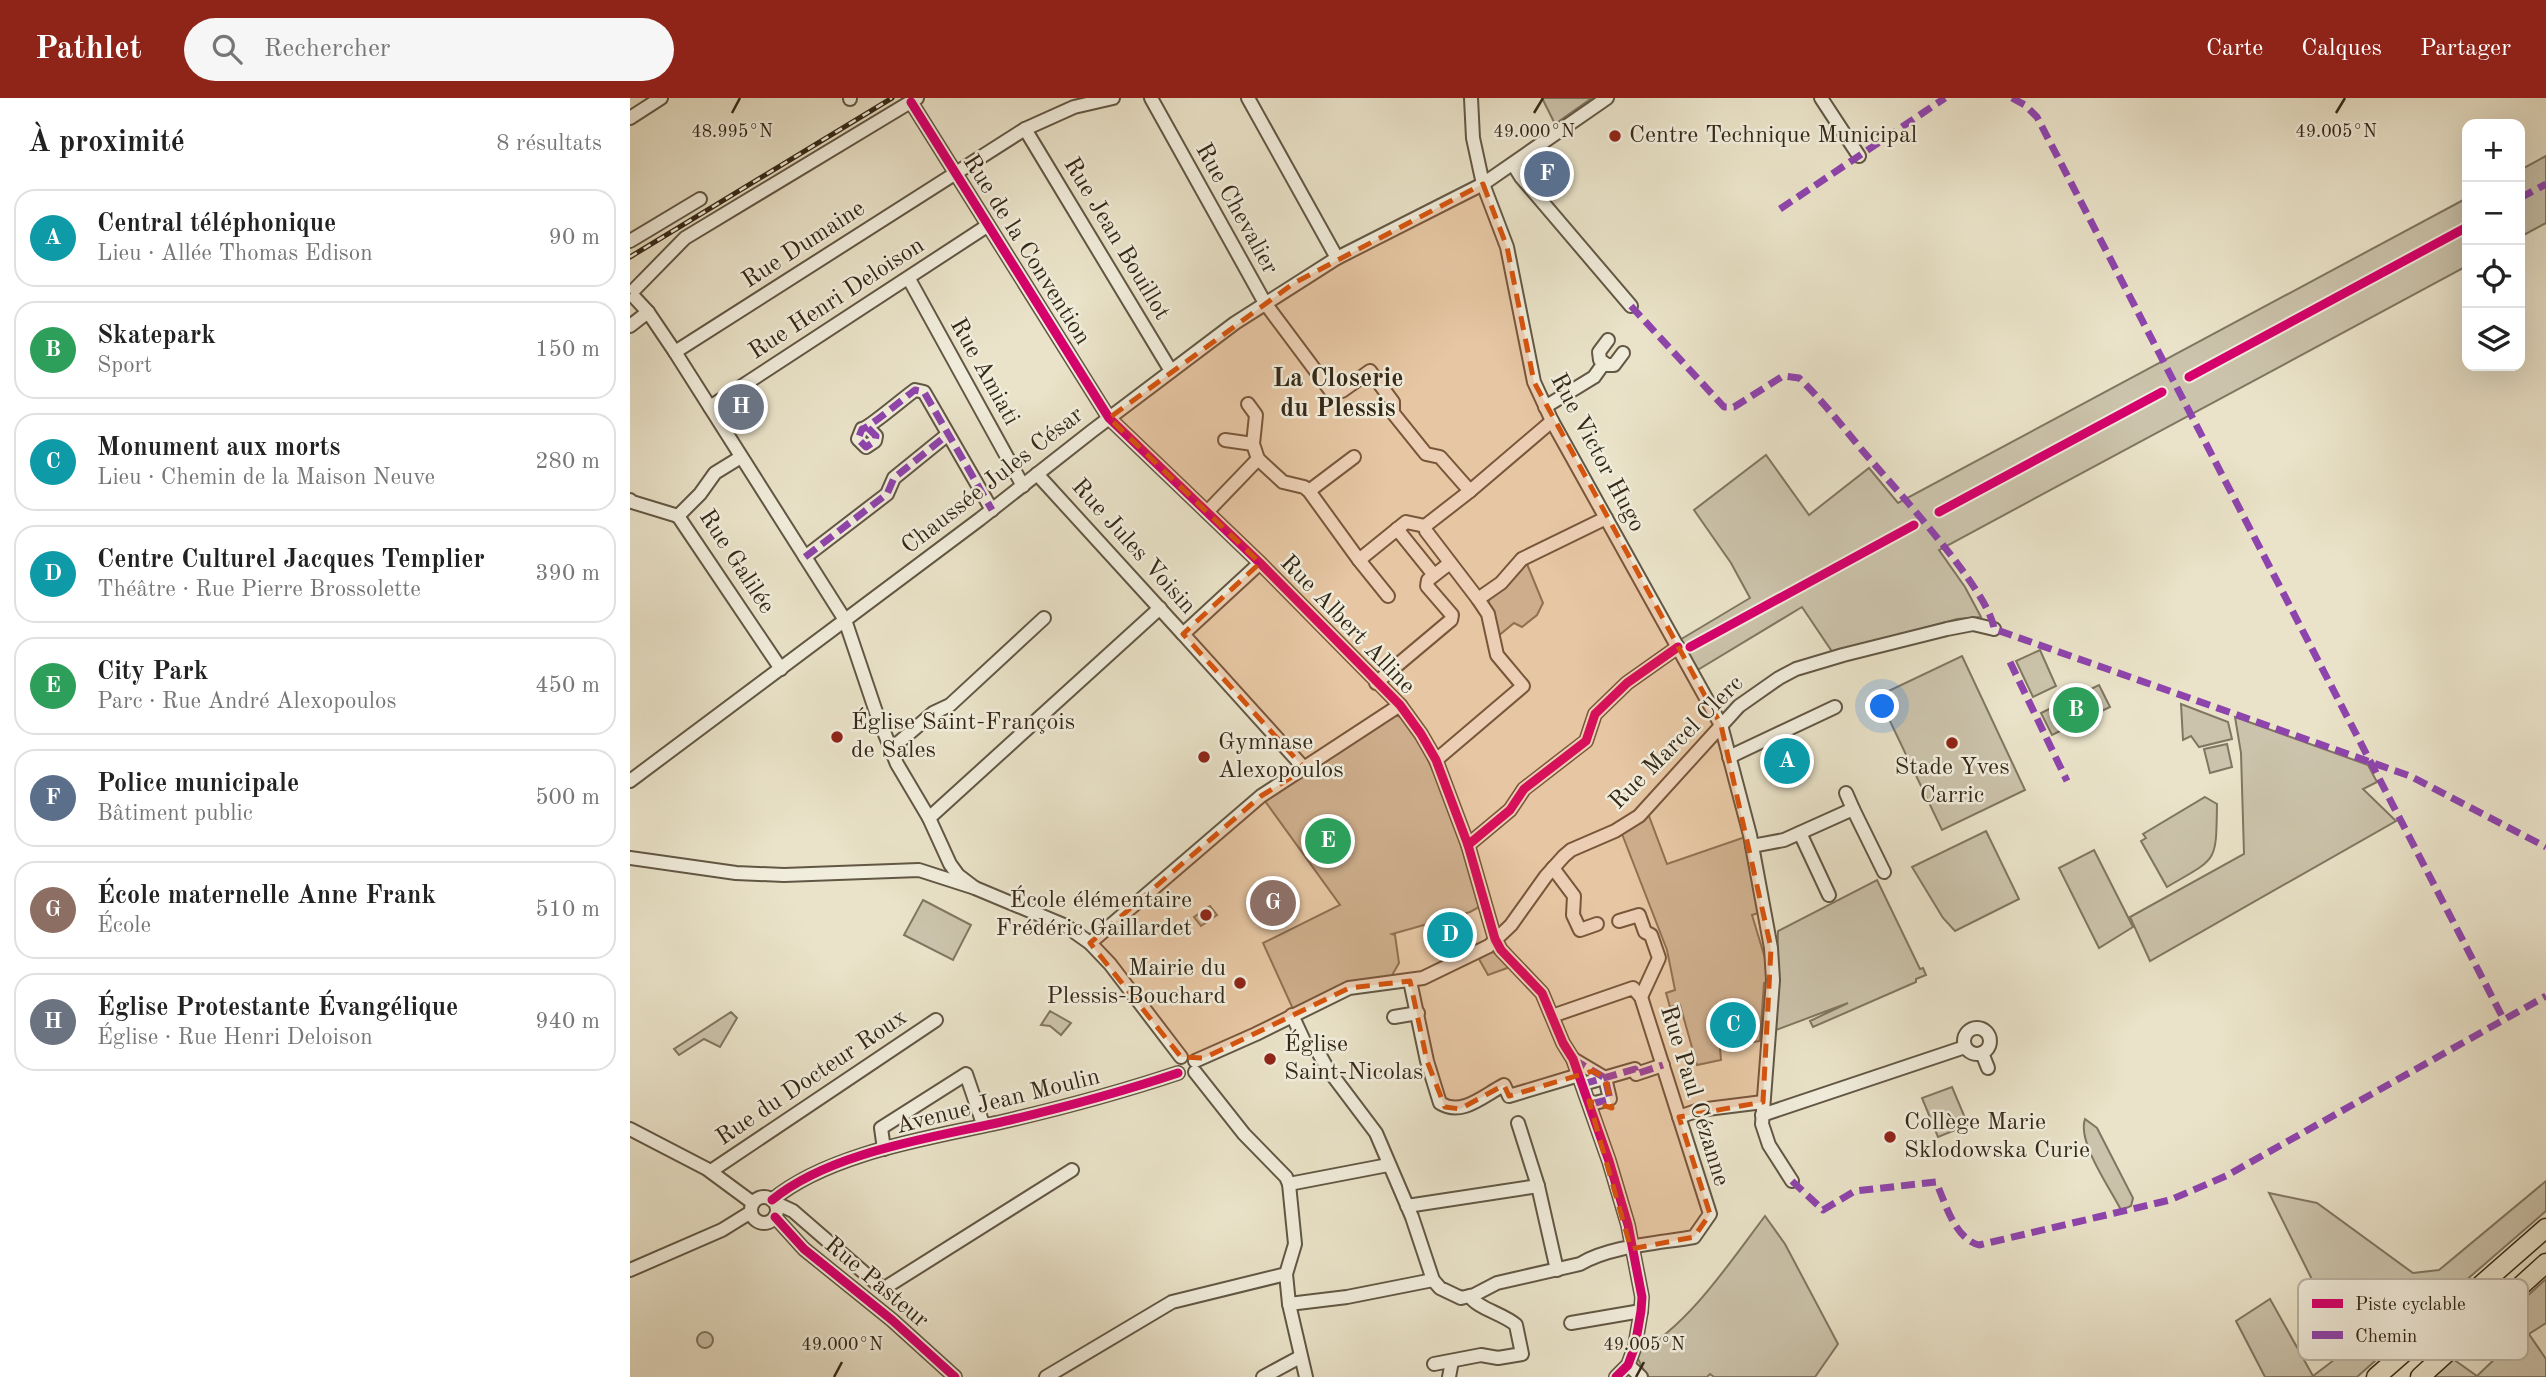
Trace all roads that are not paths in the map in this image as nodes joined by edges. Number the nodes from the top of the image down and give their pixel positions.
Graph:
1 (661, 98) edge
2 (1113, 98) edge
3 (1151, 98) edge
4 (1248, 98) edge
5 (1471, 98) edge
6 (1607, 98) edge
7 (1822, 98) edge
8 (914, 100) edge
9 (630, 118) edge
10 (1025, 129) junction
11 (1859, 156) dead end
12 (1513, 164) junction
13 (955, 173) junction
14 (1483, 184) junction
15 (700, 199) dead end
16 (987, 226) junction
17 (630, 241) edge
18 (1337, 258) junction
19 (909, 279) junction
20 (632, 294) edge
21 (1265, 303) junction
22 (1631, 306) dead end
23 (648, 312) junction
24 (630, 326) edge
25 (1608, 340) dead end
26 (676, 352) junction
27 (1623, 353) dead end
28 (1604, 363) junction
29 (1171, 371) junction
30 (1248, 404) dead end
31 (710, 407) junction
32 (1545, 407) junction
33 (1109, 418) junction
34 (1552, 421) junction
35 (868, 428) dead end
36 (947, 435) junction
37 (1225, 440) dead end
38 (1253, 444) junction
39 (741, 457) junction
40 (1354, 457) dead end
41 (1258, 459) junction
42 (1037, 474) junction
43 (1023, 486) junction
44 (1310, 491) junction
45 (1470, 491) junction
46 (630, 499) edge
47 (992, 510) junction
48 (1207, 512) junction
49 (678, 516) junction
50 (1606, 518) junction
51 (1397, 529) junction
52 (1426, 529) junction
53 (805, 557) junction
54 (1359, 560) junction
55 (1260, 563) junction
56 (1450, 563) junction
57 (1434, 575) junction
58 (1388, 596) dead end
59 (1478, 599) junction
60 (1160, 608) junction
61 (1044, 618) dead end
62 (845, 620) junction
63 (1994, 629) dead end
64 (1184, 634) junction
65 (1678, 647) junction
66 (781, 669) junction
67 (1376, 683) junction
68 (1400, 705) junction
69 (1828, 705) dead end
70 (1721, 724) junction
71 (891, 749) junction
72 (1730, 757) junction
73 (1436, 760) junction
74 (1304, 769) junction
75 (631, 777) edge
76 (1846, 793) dead end
77 (1853, 809) junction
78 (929, 818) junction
79 (1800, 833) junction
80 (1468, 845) junction
81 (1752, 846) junction
82 (947, 854) junction
83 (630, 858) edge
84 (1553, 868) junction
85 (919, 870) junction
86 (1884, 872) dead end
87 (975, 887) junction
88 (1829, 895) dead end
89 (1619, 922) dead end
90 (1597, 924) dead end
91 (1495, 939) junction
92 (1090, 943) junction
93 (1410, 981) junction
94 (1642, 997) junction
95 (1418, 1013) junction
96 (1292, 1016) junction
97 (1552, 1016) junction
98 (1394, 1017) dead end
99 (936, 1020) dead end
100 (1965, 1047) junction
101 (1982, 1053) junction
102 (1181, 1057) junction
103 (1573, 1059) junction
104 (1663, 1065) junction
105 (1195, 1066) junction
106 (1988, 1068) dead end
107 (1178, 1073) junction
108 (1605, 1078) junction
109 (1581, 1079) junction
110 (1589, 1101) junction
111 (1762, 1109) junction
112 (1679, 1117) junction
113 (1518, 1123) dead end
114 (983, 1125) junction
115 (630, 1129) edge
116 (884, 1149) junction
117 (1388, 1165) junction
118 (1072, 1170) dead end
119 (711, 1171) junction
120 (1792, 1181) dead end
121 (1289, 1184) junction
122 (1538, 1186) junction
123 (1407, 1206) junction
124 (766, 1211) junction
125 (2546, 1228) edge
126 (1631, 1248) junction
127 (2546, 1263) edge
128 (630, 1270) edge
129 (1557, 1270) junction
130 (1286, 1274) junction
131 (2488, 1279) edge
132 (2528, 1279) edge
133 (1433, 1280) junction
134 (1470, 1296) junction
135 (1289, 1304) junction
136 (1642, 1311) junction
137 (1571, 1323) dead end
138 (1300, 1357) junction
139 (2395, 1360) edge
140 (2439, 1360) edge
141 (1452, 1361) junction
142 (1434, 1364) dead end
143 (1628, 1365) junction
144 (955, 1377) edge
145 (1046, 1377) edge
146 (1262, 1377) edge
147 (1306, 1377) edge
148 (1449, 1377) edge
149 (1616, 1377) edge
150 (1641, 1377) edge
151 (2376, 1377) edge
152 (2420, 1377) edge

1 - 9 street
2 - 10 street, Rue Dumaine
3 - 21 street, Rue Chevalier
4 - 18 street
5 - 14 street, Rue Victor Hugo
6 - 12 street, Chaussée Jules César
7 - 11 street
8 - 13 street, Rue de la Convention
8 - 20 street
10 - 13 street, Rue Dumaine
10 - 29 street, Rue Jean Bouillot
12 - 14 street, Chaussée Jules César
12 - 22 street
13 - 16 street, Rue de la Convention
13 - 26 street, Rue Dumaine
14 - 18 street, Chaussée Jules César
14 - 32 street, Rue Victor Hugo
15 - 17 street
16 - 19 street, Rue Henri Deloison
16 - 33 street, Rue de la Convention
18 - 21 street, Chaussée Jules César
19 - 31 street, Rue Henri Deloison
19 - 43 street, Rue Amiati
20 - 23 street
21 - 29 street, Chaussée Jules César
21 - 45 street, Rue Chevalier
23 - 24 street
23 - 26 street
25 - 28 street
26 - 31 street
27 - 28 street
28 - 32 street
29 - 33 street, Chaussée Jules César
30 - 38 street
31 - 39 street
32 - 34 street, Rue Victor Hugo
33 - 42 street, Chaussée Jules César
33 - 48 street, Rue Albert Alline
34 - 45 street
34 - 50 street, Rue Victor Hugo
35 - 36 street
36 - 47 street
36 - 53 street
37 - 38 street
38 - 41 street
39 - 49 street, Rue Galilée
39 - 53 street
40 - 44 street
41 - 44 street
41 - 48 street
42 - 43 street, Chaussée Jules César
42 - 60 street, Rue Jules Voisin
43 - 47 street, Chaussée Jules César
44 - 54 street
45 - 52 street
46 - 49 street
47 - 62 street, Chaussée Jules César
48 - 55 street, Rue Albert Alline
49 - 66 street, Rue Galilée
50 - 59 street
50 - 65 street, Rue Victor Hugo
51 - 52 street
51 - 54 street
51 - 57 street
52 - 56 street
53 - 62 street
54 - 58 street
55 - 64 street, Rue Jules Voisin
55 - 67 street, Rue Albert Alline
56 - 57 street
56 - 59 street
57 - 67 street
59 - 73 street
60 - 64 street, Rue Jules Voisin
60 - 78 street
61 - 71 street
62 - 66 street, Chaussée Jules César
62 - 71 street
63 - 70 street, Rue Marcel Clerc
64 - 74 street
65 - 70 street, Rue Victor Hugo
65 - 80 street
66 - 75 street, Chaussée Jules César
67 - 68 street, Rue Albert Alline
68 - 73 street, Rue Albert Alline
68 - 74 street
69 - 72 street
70 - 72 street, Rue Victor Hugo
70 - 84 street, Rue Marcel Clerc
71 - 78 street
72 - 81 street, Rue Victor Hugo
73 - 80 street, Rue Albert Alline
74 - 92 street
76 - 77 street
77 - 79 street
77 - 86 street
78 - 82 street
79 - 81 street
79 - 88 street
80 - 91 street, Rue Albert Alline
81 - 111 street, Rue Victor Hugo
82 - 85 street
82 - 87 street
83 - 85 street
84 - 90 street
84 - 91 street, Rue Marcel Clerc
85 - 87 street
87 - 92 street
89 - 94 street
91 - 93 street, Rue Marcel Clerc
91 - 97 street, Rue Albert Alline
92 - 102 street
93 - 95 street
93 - 96 street, Rue Marcel Clerc
94 - 97 street, Rue Paul Cézanne
94 - 104 street, Rue Paul Cézanne
95 - 98 street
95 - 109 street
96 - 105 street, Rue Marcel Clerc
96 - 117 street
97 - 103 street, Rue Albert Alline
99 - 119 street, Rue du Docteur Roux
100 - 101 street
100 - 101 street
100 - 111 street
101 - 106 street
102 - 105 street
102 - 107 street
103 - 108 street
103 - 109 street, Rue Albert Alline
104 - 108 street
104 - 112 street, Rue Paul Cézanne
105 - 107 street
105 - 121 street
107 - 114 street, Avenue Jean Moulin
108 - 109 street
108 - 110 street
109 - 110 street, Rue Albert Alline
110 - 126 street, Rue Albert Alline
111 - 112 street
111 - 120 street
112 - 126 street, Rue Paul Cézanne
113 - 122 street
114 - 116 street, Avenue Jean Moulin
114 - 116 street
115 - 119 street, Rue Pasteur
116 - 124 street, Avenue Jean Moulin
117 - 121 street
117 - 123 street
118 - 124 street
119 - 124 street, Rue Pasteur
121 - 130 street
122 - 123 street
122 - 129 street
123 - 133 street
124 - 128 street, Avenue Jean Moulin
124 - 144 street, Rue Pasteur
125 - 131 highway
126 - 129 street
126 - 136 street, Rue Albert Alline
127 - 132 highway
129 - 134 street
130 - 135 street
130 - 145 street
133 - 134 street
133 - 135 street
134 - 141 street
135 - 138 street
136 - 137 street
136 - 143 street, Rue Albert Alline
138 - 146 street
138 - 147 street
139 - 151 highway
140 - 152 highway
141 - 142 street
141 - 148 street
143 - 149 street
143 - 150 street

